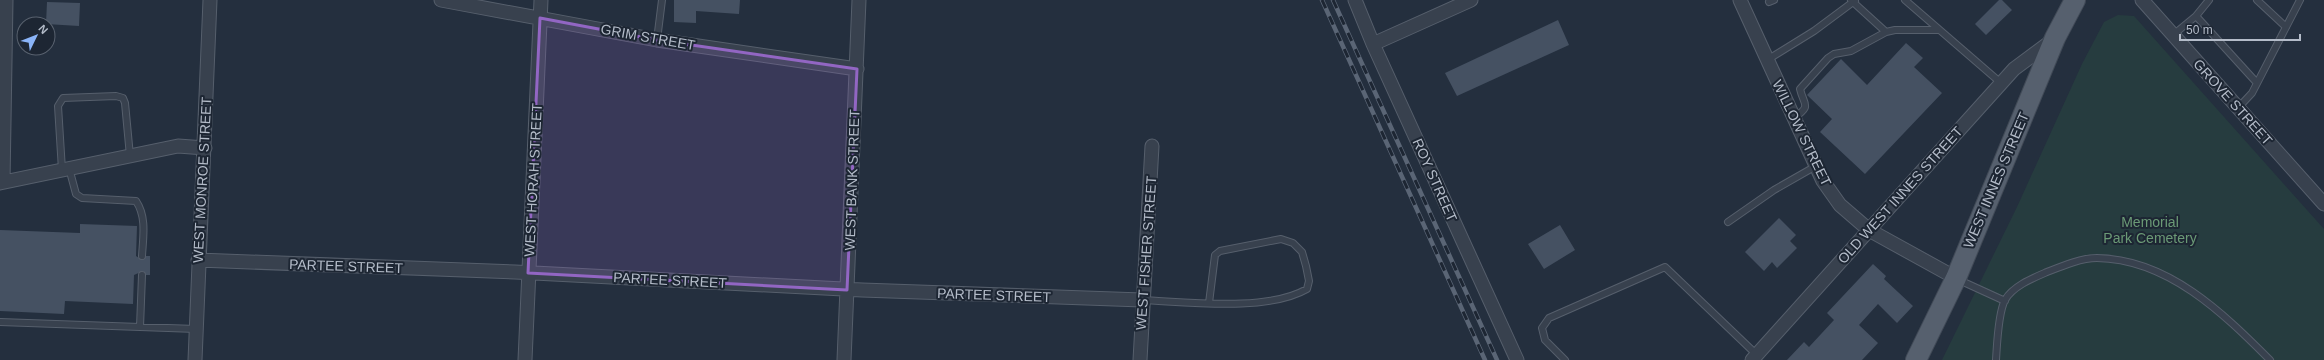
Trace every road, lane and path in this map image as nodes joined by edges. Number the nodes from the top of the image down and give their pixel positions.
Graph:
1 (6, 0) edge
2 (210, 0) edge
3 (441, 0) edge
4 (541, 0) edge
5 (662, 0) edge
6 (859, 0) edge
7 (1355, 0) edge
8 (1471, 0) edge
9 (1740, 0) edge
10 (1905, 0) edge
11 (2075, 0) edge
12 (2142, 0) edge
13 (2209, 0) edge
14 (2257, 0) edge
15 (2300, 0) edge
16 (1853, 1) edge
17 (2196, 16) junction
18 (540, 18) junction
19 (2286, 27) junction
20 (1939, 30) junction
21 (1886, 32) junction
22 (2173, 35) junction
23 (2056, 38) junction
24 (657, 40) junction
25 (1373, 44) junction
26 (1767, 60) junction
27 (857, 69) junction
28 (2001, 83) junction
29 (2257, 83) junction
30 (2238, 108) junction
31 (1794, 118) junction
32 (1152, 146) dead end
33 (205, 148) junction
34 (130, 156) junction
35 (1816, 166) junction
36 (66, 169) junction
37 (1, 182) edge
38 (2324, 204) edge
39 (1728, 222) dead end
40 (1869, 230) junction
41 (142, 256) dead end
42 (198, 260) junction
43 (528, 273) junction
44 (142, 275) dead end
45 (1956, 278) junction
46 (847, 290) junction
47 (1142, 300) junction
48 (2005, 301) junction
49 (1209, 302) junction
50 (0, 322) edge
51 (140, 327) junction
52 (196, 329) junction
53 (1754, 357) edge
54 (196, 360) edge
55 (524, 360) edge
56 (844, 360) edge
57 (1140, 360) edge
58 (1517, 360) edge
59 (1565, 360) edge
60 (1916, 360) edge
61 (1996, 360) edge
62 (2270, 360) edge

1 - 37 street
2 - 33 street, WEST MONROE STREET
3 - 18 street, GRIM STREET
4 - 18 street, WEST HORAH STREET
5 - 24 lane
6 - 27 street, WEST BANK STREET
7 - 25 street, ROY STREET
8 - 25 street
9 - 26 street, WILLOW STREET
10 - 20 lane
11 - 23 main road, WEST INNES STREET
12 - 22 street, GROVE STREET
13 - 17 lane
14 - 19 lane
15 - 19 lane
16 - 21 lane
16 - 26 lane
17 - 22 lane
17 - 29 lane
18 - 24 street, GRIM STREET
18 - 43 street, WEST HORAH STREET
19 - 29 lane
20 - 21 lane
20 - 28 lane
21 - 31 lane
22 - 30 street, GROVE STREET
23 - 28 street, OLD WEST INNES STREET
23 - 45 main road, WEST INNES STREET
24 - 27 street, GRIM STREET
25 - 58 street, ROY STREET
26 - 31 street, WILLOW STREET
27 - 46 street, WEST BANK STREET
28 - 40 street, OLD WEST INNES STREET
29 - 30 lane
30 - 38 street, GROVE STREET
31 - 35 street, WILLOW STREET
32 - 47 street, WEST FISHER STREET
33 - 34 street
33 - 42 street, WEST MONROE STREET
34 - 36 street
34 - 36 lane
35 - 39 lane
35 - 40 street, WILLOW STREET
36 - 37 street
36 - 41 lane
40 - 45 street, WILLOW STREET
40 - 53 street, OLD WEST INNES STREET
42 - 43 street, PARTEE STREET
42 - 52 street, WEST MONROE STREET
43 - 46 street, PARTEE STREET
43 - 55 street, WEST HORAH STREET
44 - 51 lane
45 - 48 lane
45 - 60 main road, WEST INNES STREET
46 - 47 street, PARTEE STREET
46 - 56 street, WEST BANK STREET
47 - 49 lane
47 - 57 street, WEST FISHER STREET
48 - 61 lane
48 - 62 lane
49 - 49 lane
50 - 51 lane
51 - 52 lane
52 - 54 street, WEST MONROE STREET
53 - 59 lane

